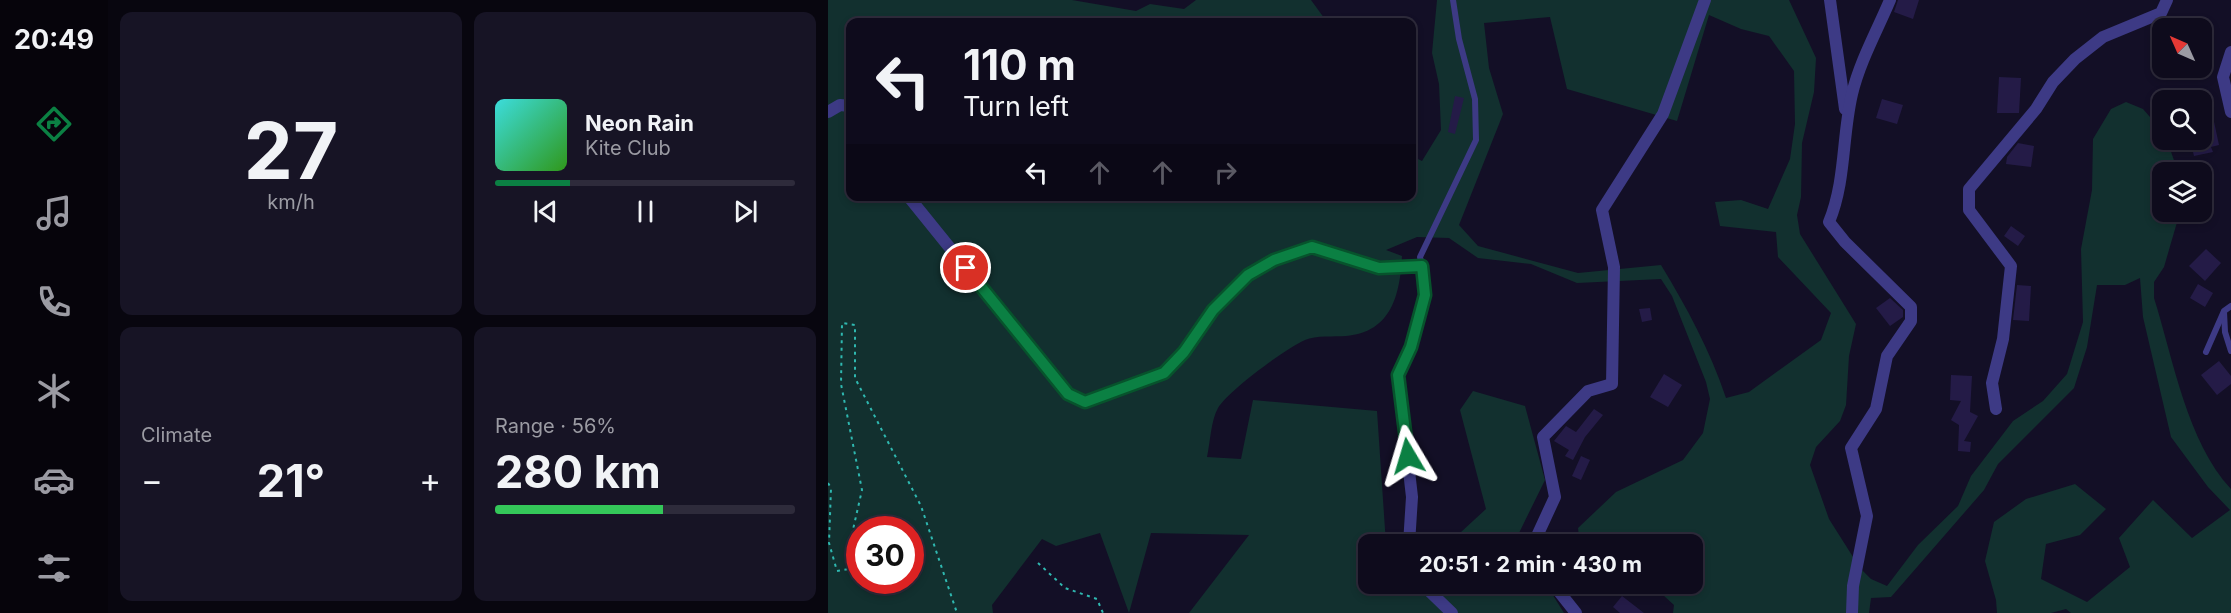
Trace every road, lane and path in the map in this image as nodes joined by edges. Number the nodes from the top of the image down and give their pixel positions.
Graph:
1 (1453, 0) edge
2 (1705, 0) edge
3 (1830, 0) edge
4 (1890, 0) edge
5 (2167, 0) edge
6 (2231, 52) edge
7 (846, 106) edge
8 (828, 112) edge
9 (2231, 112) edge
10 (1848, 126) junction
11 (912, 201) edge
12 (1422, 266) junction
13 (2231, 306) edge
14 (2223, 311) junction
15 (2231, 351) edge
16 (2206, 352) dead end
17 (1996, 409) dead end
18 (828, 483) edge
19 (1410, 534) edge
20 (1538, 534) edge
21 (1038, 563) dead end
22 (1432, 594) edge
23 (1561, 594) edge
24 (957, 613) edge
25 (1103, 613) edge
26 (1452, 613) edge
27 (1576, 613) edge
28 (1852, 613) edge

1 - 12 lane
2 - 20 street
3 - 10 street
4 - 10 street
5 - 17 street
6 - 9 street
7 - 8 street
10 - 28 street
11 - 12 street
12 - 19 street
13 - 14 lane
14 - 15 lane
14 - 16 lane
18 - 24 path
21 - 25 path
22 - 26 street
23 - 27 street

